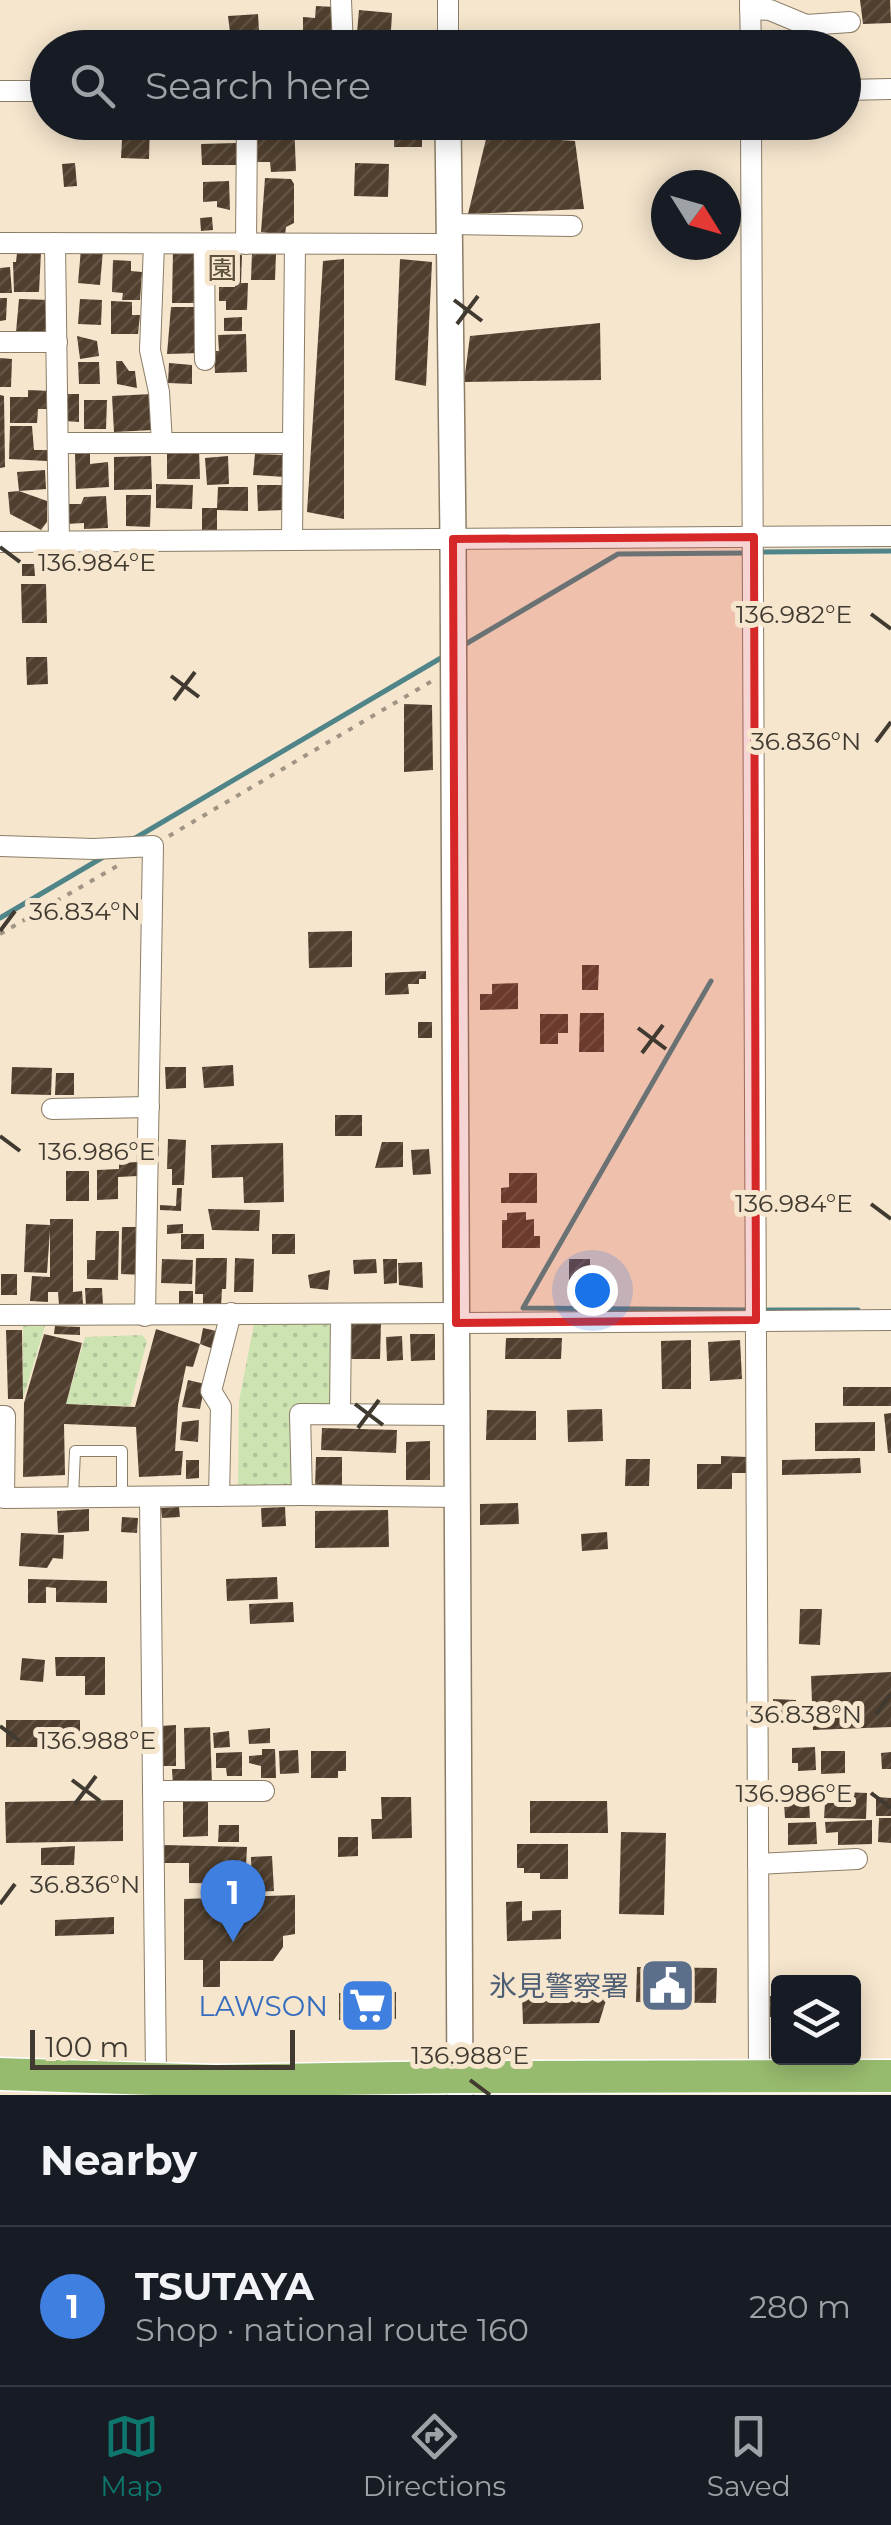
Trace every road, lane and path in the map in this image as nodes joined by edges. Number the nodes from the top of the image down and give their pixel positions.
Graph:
1 (342, 0) edge
2 (448, 0) edge
3 (750, 4) edge
4 (850, 22) dead end
5 (342, 30) edge
6 (448, 30) edge
7 (750, 30) edge
8 (891, 88) edge
9 (861, 89) edge
10 (0, 91) edge
11 (30, 91) edge
12 (247, 140) edge
13 (448, 140) edge
14 (751, 140) edge
15 (572, 226) dead end
16 (449, 234) junction
17 (0, 243) edge
18 (55, 243) junction
19 (154, 244) junction
20 (204, 244) junction
21 (246, 244) junction
22 (295, 244) junction
23 (0, 342) edge
24 (57, 342) junction
25 (205, 360) dead end
26 (162, 442) junction
27 (58, 443) junction
28 (293, 443) junction
29 (891, 536) edge
30 (754, 537) junction
31 (453, 539) junction
32 (292, 540) junction
33 (0, 542) edge
34 (60, 542) junction
35 (454, 669) junction
36 (0, 846) edge
37 (153, 846) junction
38 (119, 865) dead end
39 (0, 934) edge
40 (148, 1107) junction
41 (52, 1109) dead end
42 (231, 1313) junction
43 (342, 1315) junction
44 (0, 1316) edge
45 (145, 1316) junction
46 (456, 1318) junction
47 (756, 1320) junction
48 (891, 1320) edge
49 (340, 1413) junction
50 (457, 1415) junction
51 (0, 1416) edge
52 (302, 1495) junction
53 (219, 1496) junction
54 (150, 1497) junction
55 (457, 1497) junction
56 (72, 1498) junction
57 (122, 1498) junction
58 (153, 1791) junction
59 (264, 1792) dead end
60 (857, 1859) dead end
61 (758, 1864) junction
62 (0, 2074) edge
63 (891, 2076) edge
64 (759, 2077) junction
65 (156, 2078) junction
66 (460, 2086) edge

1 - 5 street
2 - 6 street
3 - 4 street
3 - 7 street
8 - 9 street
10 - 11 street
12 - 21 street
13 - 16 street
14 - 30 street
15 - 16 street
16 - 22 street
16 - 31 street
17 - 18 street
18 - 19 street
18 - 24 street
19 - 20 street
19 - 26 street
20 - 21 street
20 - 25 street
21 - 22 street
22 - 28 street
23 - 24 street
24 - 27 street
26 - 27 street
26 - 28 street
27 - 34 street
28 - 32 street
29 - 30 street
30 - 31 street
30 - 47 street
31 - 32 street
31 - 35 street
32 - 34 street
33 - 34 street
35 - 37 path
35 - 46 street
36 - 37 street
37 - 40 street
38 - 39 path
40 - 41 street
40 - 45 street
42 - 43 street
42 - 45 street
42 - 53 street
43 - 46 street
43 - 49 street
44 - 45 street
46 - 47 street
46 - 50 street
47 - 48 street
47 - 61 street
49 - 50 street
49 - 52 street
50 - 55 street
51 - 56 street
52 - 53 street
52 - 55 street
53 - 54 street
54 - 57 street
54 - 58 street
55 - 66 street
56 - 57 street
56 - 57 lane
58 - 59 street
58 - 65 street
60 - 61 street
61 - 64 street
62 - 65 highway
63 - 64 highway
64 - 66 highway
65 - 66 highway

